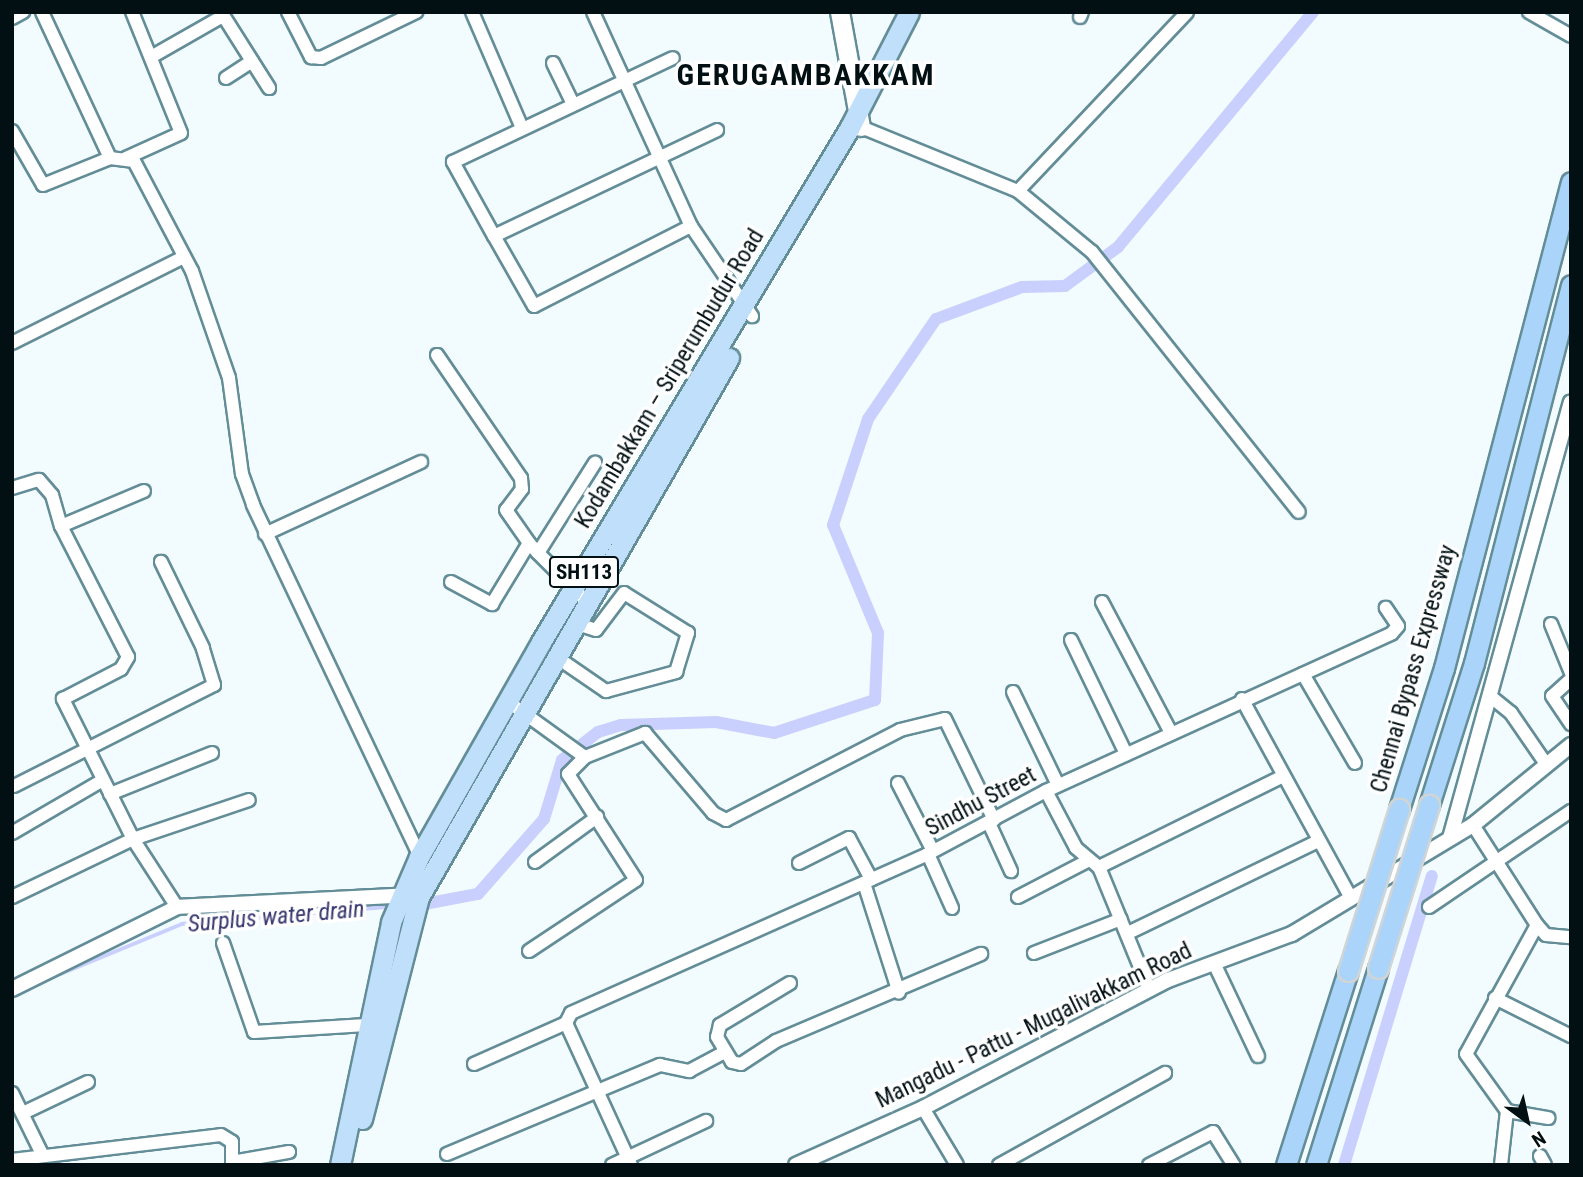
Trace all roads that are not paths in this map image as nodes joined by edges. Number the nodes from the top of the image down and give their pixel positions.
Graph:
1 (23, 12) edge
2 (42, 12) edge
3 (132, 12) edge
4 (288, 12) edge
5 (416, 12) edge
6 (471, 12) edge
7 (593, 12) edge
8 (840, 12) edge
9 (909, 12) edge
10 (923, 12) edge
11 (1187, 12) edge
12 (1529, 12) edge
13 (222, 14) edge
14 (12, 18) edge
15 (1571, 36) edge
16 (151, 57) junction
17 (673, 58) dead end
18 (252, 61) junction
19 (553, 63) dead end
20 (226, 78) dead end
21 (622, 80) junction
22 (269, 88) dead end
23 (573, 104) junction
24 (860, 118) junction
25 (523, 128) junction
26 (717, 130) dead end
27 (12, 131) edge
28 (110, 158) junction
29 (126, 158) junction
30 (663, 159) junction
31 (1571, 182) edge
32 (1018, 191) junction
33 (691, 226) junction
34 (494, 236) junction
35 (184, 257) junction
36 (1571, 285) edge
37 (748, 311) junction
38 (12, 343) edge
39 (437, 355) dead end
40 (1571, 403) edge
41 (421, 462) dead end
42 (595, 463) dead end
43 (12, 488) edge
44 (144, 491) dead end
45 (1299, 512) dead end
46 (61, 526) junction
47 (265, 534) junction
48 (529, 543) junction
49 (538, 553) junction
50 (161, 562) dead end
51 (451, 582) dead end
52 (581, 595) junction
53 (1102, 602) dead end
54 (1386, 608) dead end
55 (575, 623) junction
56 (1551, 624) dead end
57 (1071, 639) dead end
58 (555, 656) junction
59 (1571, 673) edge
60 (1303, 674) junction
61 (1571, 678) edge
62 (1013, 692) dead end
63 (1490, 696) junction
64 (1242, 699) junction
65 (517, 709) junction
66 (1571, 724) edge
67 (1171, 733) junction
68 (1571, 744) edge
69 (88, 748) junction
70 (212, 753) dead end
71 (1126, 754) junction
72 (582, 755) junction
73 (1355, 763) dead end
74 (1546, 764) junction
75 (1283, 776) junction
76 (103, 780) junction
77 (898, 783) dead end
78 (14, 786) dead end
79 (1052, 788) junction
80 (110, 794) junction
81 (249, 800) dead end
82 (1571, 811) edge
83 (597, 817) junction
84 (991, 822) junction
85 (1473, 825) junction
86 (12, 833) edge
87 (1450, 838) junction
88 (133, 839) junction
89 (1318, 841) junction
90 (931, 852) junction
91 (420, 857) junction
92 (535, 862) dead end
93 (799, 863) dead end
94 (1496, 863) junction
95 (1094, 864) junction
96 (1011, 871) dead end
97 (867, 881) junction
98 (411, 895) junction
99 (12, 897) edge
100 (1018, 897) dead end
101 (1351, 898) junction
102 (177, 907) junction
103 (1429, 907) dead end
104 (952, 908) dead end
105 (1121, 919) junction
106 (1537, 926) junction
107 (1128, 933) junction
108 (1571, 937) edge
109 (223, 943) dead end
110 (529, 951) dead end
111 (1034, 953) dead end
112 (981, 954) dead end
113 (1214, 963) junction
114 (15, 983) edge
115 (790, 983) dead end
116 (1149, 989) junction
117 (898, 993) junction
118 (1495, 998) junction
119 (566, 1023) junction
120 (366, 1025) junction
121 (1571, 1036) edge
122 (724, 1052) junction
123 (1258, 1056) dead end
124 (474, 1064) dead end
125 (1165, 1073) dead end
126 (88, 1082) dead end
127 (597, 1088) junction
128 (12, 1093) edge
129 (923, 1108) junction
130 (1507, 1111) junction
131 (23, 1114) junction
132 (1548, 1118) dead end
133 (706, 1121) dead end
134 (289, 1152) dead end
135 (447, 1154) dead end
136 (43, 1156) junction
137 (12, 1160) edge
138 (630, 1161) edge
139 (232, 1163) edge
140 (340, 1165) edge
141 (352, 1165) edge
142 (612, 1165) edge
143 (796, 1165) edge
144 (957, 1165) edge
145 (999, 1165) edge
146 (1149, 1165) edge
147 (1234, 1165) edge
148 (1286, 1165) edge
149 (1316, 1165) edge
150 (1501, 1165) edge

1 - 14 street
2 - 28 street
3 - 16 street
4 - 5 street
6 - 25 street
7 - 21 street
8 - 24 main road
9 - 24 main road, Kodambakkam – Sriperumbudur Road / SH113
10 - 24 main road, Kodambakkam – Sriperumbudur Road / SH113
11 - 32 street
12 - 15 street
13 - 16 street
13 - 18 street
16 - 29 street
17 - 21 street
18 - 20 street
18 - 22 street
19 - 23 street
21 - 23 street
21 - 30 street
23 - 25 street
24 - 32 street
24 - 37 main road, Kodambakkam – Sriperumbudur Road / SH113
25 - 34 street
26 - 30 street
27 - 28 street
28 - 29 street
29 - 35 street
30 - 33 street
30 - 34 street
31 - 148 highway, Chennai Bypass Expressway, bridge
32 - 45 street
33 - 34 street
33 - 37 street
35 - 38 street
35 - 47 street
36 - 149 highway, bridge
37 - 52 main road, Kodambakkam – Sriperumbudur Road / SH113
39 - 48 street
40 - 63 street
41 - 47 street
42 - 49 street
43 - 46 street
44 - 46 street
46 - 69 street
47 - 91 street
48 - 49 street
48 - 51 street
49 - 52 street
50 - 69 street
52 - 55 main road, Kodambakkam – Sriperumbudur Road / SH113
52 - 65 main road, Kodambakkam – Sriperumbudur Road / SH113
53 - 67 street
54 - 60 street, Sindhu Street
55 - 58 main road, Kodambakkam – Sriperumbudur Road / SH113
55 - 58 street
56 - 59 street
57 - 71 street
58 - 65 main road, Kodambakkam – Sriperumbudur Road / SH113
60 - 64 street, Sindhu Street
60 - 73 street
61 - 66 street
62 - 79 street
63 - 74 street
63 - 87 street
64 - 67 street, Sindhu Street
64 - 75 street
65 - 72 street
65 - 91 main road, Kodambakkam – Sriperumbudur Road / SH113
65 - 98 main road, Kodambakkam – Sriperumbudur Road / SH113
67 - 71 street, Sindhu Street
68 - 74 street, Mangadu - Pattu - Mugalivakkam Road
69 - 76 street
69 - 78 street
70 - 80 street
71 - 79 street, Sindhu Street
72 - 83 street
72 - 84 street
74 - 85 street, Mangadu - Pattu - Mugalivakkam Road
75 - 89 street
75 - 95 street
76 - 80 street
76 - 86 street
77 - 90 street
79 - 84 street, Sindhu Street
79 - 95 street
80 - 88 street
81 - 88 street
82 - 94 street
83 - 92 street
83 - 110 street
84 - 90 street, Sindhu Street
84 - 96 street
85 - 87 street, Mangadu - Pattu - Mugalivakkam Road
85 - 94 street
87 - 101 street, Mangadu - Pattu - Mugalivakkam Road
88 - 99 street
88 - 102 street
89 - 101 street
89 - 107 street
90 - 97 street, Sindhu Street
90 - 104 street
91 - 98 main road, Kodambakkam – Sriperumbudur Road / SH113
93 - 97 street
94 - 103 street
94 - 106 street
95 - 100 street
95 - 105 street
97 - 117 street
97 - 119 street, Sindhu Street
98 - 102 street
98 - 120 main road, Kodambakkam – Sriperumbudur Road / SH113
98 - 141 main road, Kodambakkam – Sriperumbudur Road / SH113
101 - 113 street, Mangadu - Pattu - Mugalivakkam Road
102 - 114 street
105 - 107 street
105 - 111 street
106 - 108 street
106 - 118 street
107 - 116 street
109 - 120 street
112 - 117 street
113 - 116 street, Mangadu - Pattu - Mugalivakkam Road
113 - 123 street
115 - 122 street
116 - 129 street, Mangadu - Pattu - Mugalivakkam Road
117 - 122 street
118 - 121 street
118 - 130 street
119 - 124 street, Sindhu Street
119 - 127 street
120 - 140 main road, Kodambakkam – Sriperumbudur Road / SH113
122 - 127 street
125 - 145 street
126 - 131 street
127 - 135 street
127 - 138 street
128 - 131 street
129 - 143 street, Mangadu - Pattu - Mugalivakkam Road
129 - 144 street
130 - 132 street
130 - 150 street
131 - 136 street
133 - 138 street
134 - 139 street
136 - 137 street
136 - 139 street
138 - 142 street
146 - 147 street

